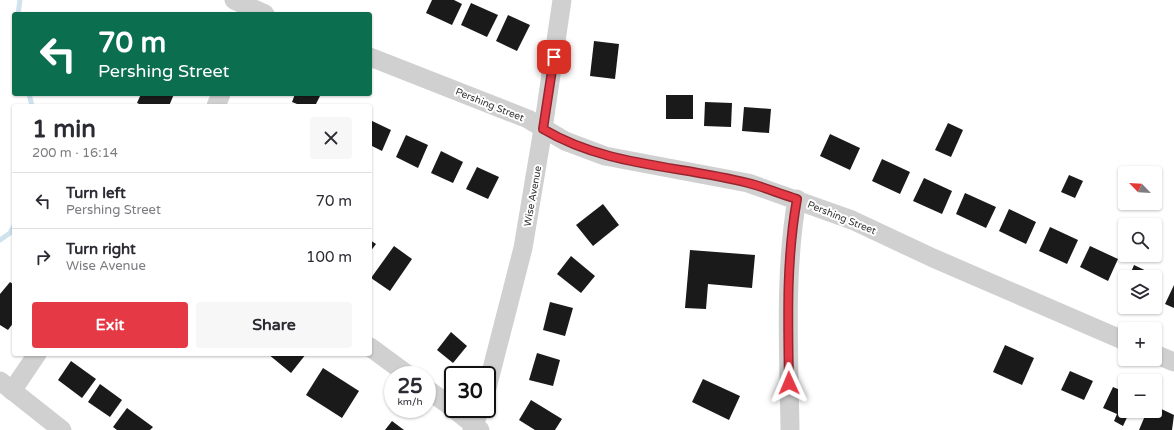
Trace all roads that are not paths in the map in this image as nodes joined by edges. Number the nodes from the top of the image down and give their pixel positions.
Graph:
1 (234, 0) edge
2 (562, 0) edge
3 (261, 12) edge
4 (372, 57) edge
5 (543, 129) junction
6 (797, 199) junction
7 (1118, 338) edge
8 (372, 348) edge
9 (35, 356) edge
10 (1162, 357) edge
11 (1174, 362) edge
12 (396, 366) edge
13 (493, 366) edge
14 (6, 386) edge
15 (468, 418) edge
16 (476, 424) edge
17 (62, 430) edge
18 (790, 430) edge

1 - 3 street
2 - 5 street, Wise Avenue
4 - 5 street, Pershing Street
5 - 6 street, Pershing Street
5 - 13 street, Wise Avenue
6 - 7 street, Pershing Street
6 - 18 street
8 - 12 street
9 - 14 street
10 - 11 street
14 - 17 street
15 - 16 street

